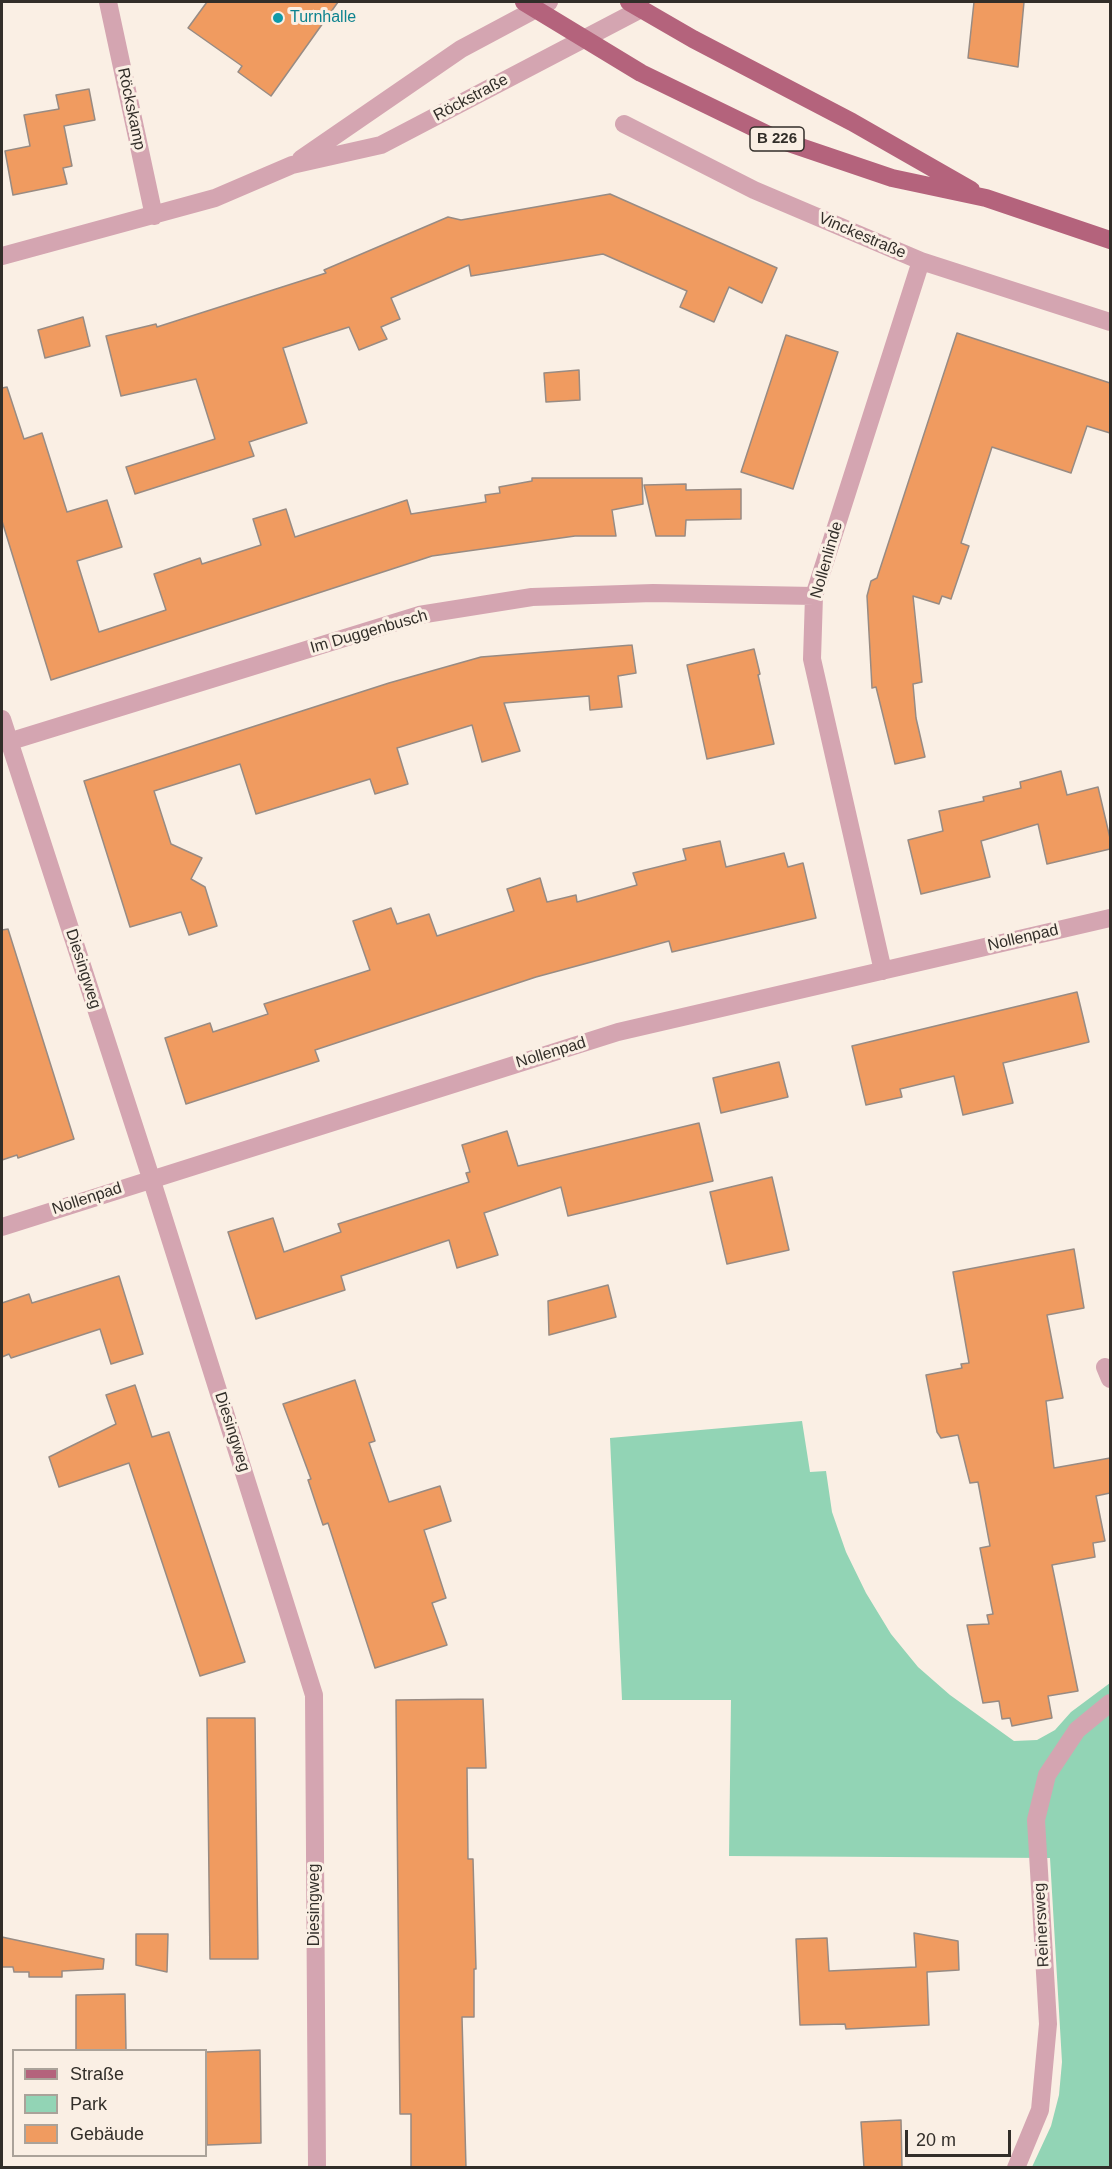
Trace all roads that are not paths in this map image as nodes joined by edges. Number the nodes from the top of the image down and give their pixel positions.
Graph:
1 (108, 2) edge
2 (536, 4) edge
3 (635, 5) edge
4 (584, 41) junction
5 (624, 124) dead end
6 (292, 165) junction
7 (986, 198) junction
8 (154, 216) junction
9 (1110, 240) edge
10 (2, 256) edge
11 (921, 261) junction
12 (1110, 322) edge
13 (814, 596) junction
14 (2, 719) edge
15 (8, 742) junction
16 (1110, 918) edge
17 (883, 971) junction
18 (151, 1178) junction
19 (2, 1227) edge
20 (1110, 1703) edge
21 (317, 2168) edge
22 (1016, 2168) edge

1 - 8 street, Röckskamp
2 - 4 main road, B 226
2 - 6 street, Röckstraße
3 - 4 street, Röckstraße
3 - 7 main road, B 226
4 - 6 street, Röckstraße
4 - 7 main road, B 226
5 - 11 street, Vinckestraße
6 - 8 street, Röckstraße
7 - 9 main road, B 226
8 - 10 street, Röckstraße
11 - 12 street, Vinckestraße
11 - 13 street, Nollenlinde
13 - 15 street, Im Duggenbusch
13 - 17 street, Nollenlinde
14 - 15 street, Diesingweg
15 - 18 street, Diesingweg
16 - 17 street, Nollenpad
17 - 18 street, Nollenpad
18 - 19 street, Nollenpad
18 - 21 street, Diesingweg
20 - 22 street, Reinersweg

